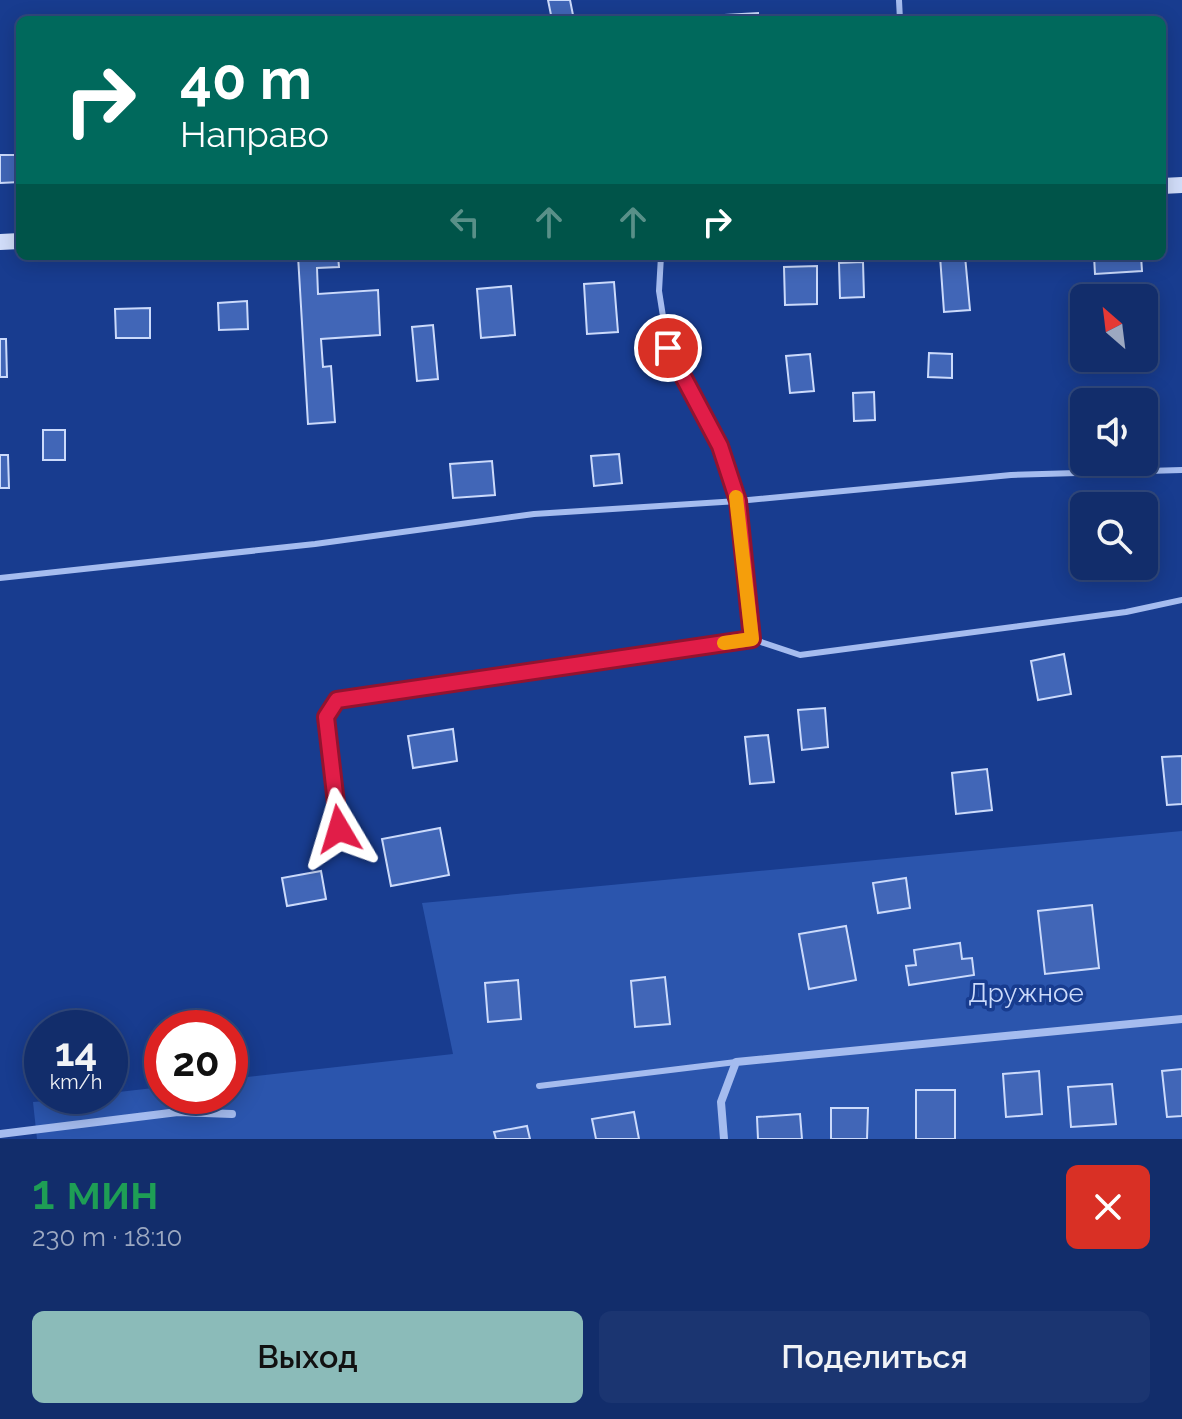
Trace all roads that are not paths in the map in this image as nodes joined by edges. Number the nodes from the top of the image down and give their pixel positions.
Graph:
1 (661, 260) edge
2 (1182, 470) edge
3 (738, 501) junction
4 (0, 578) edge
5 (1182, 600) edge
6 (752, 639) junction
7 (339, 829) dead end
8 (1182, 1019) edge
9 (736, 1062) junction
10 (539, 1086) dead end
11 (162, 1114) edge
12 (0, 1134) edge
13 (724, 1139) edge

1 - 3 lane
2 - 3 lane
3 - 4 lane
3 - 6 lane
5 - 6 lane
6 - 7 lane
8 - 9 street
9 - 10 lane
9 - 13 street
11 - 12 street

